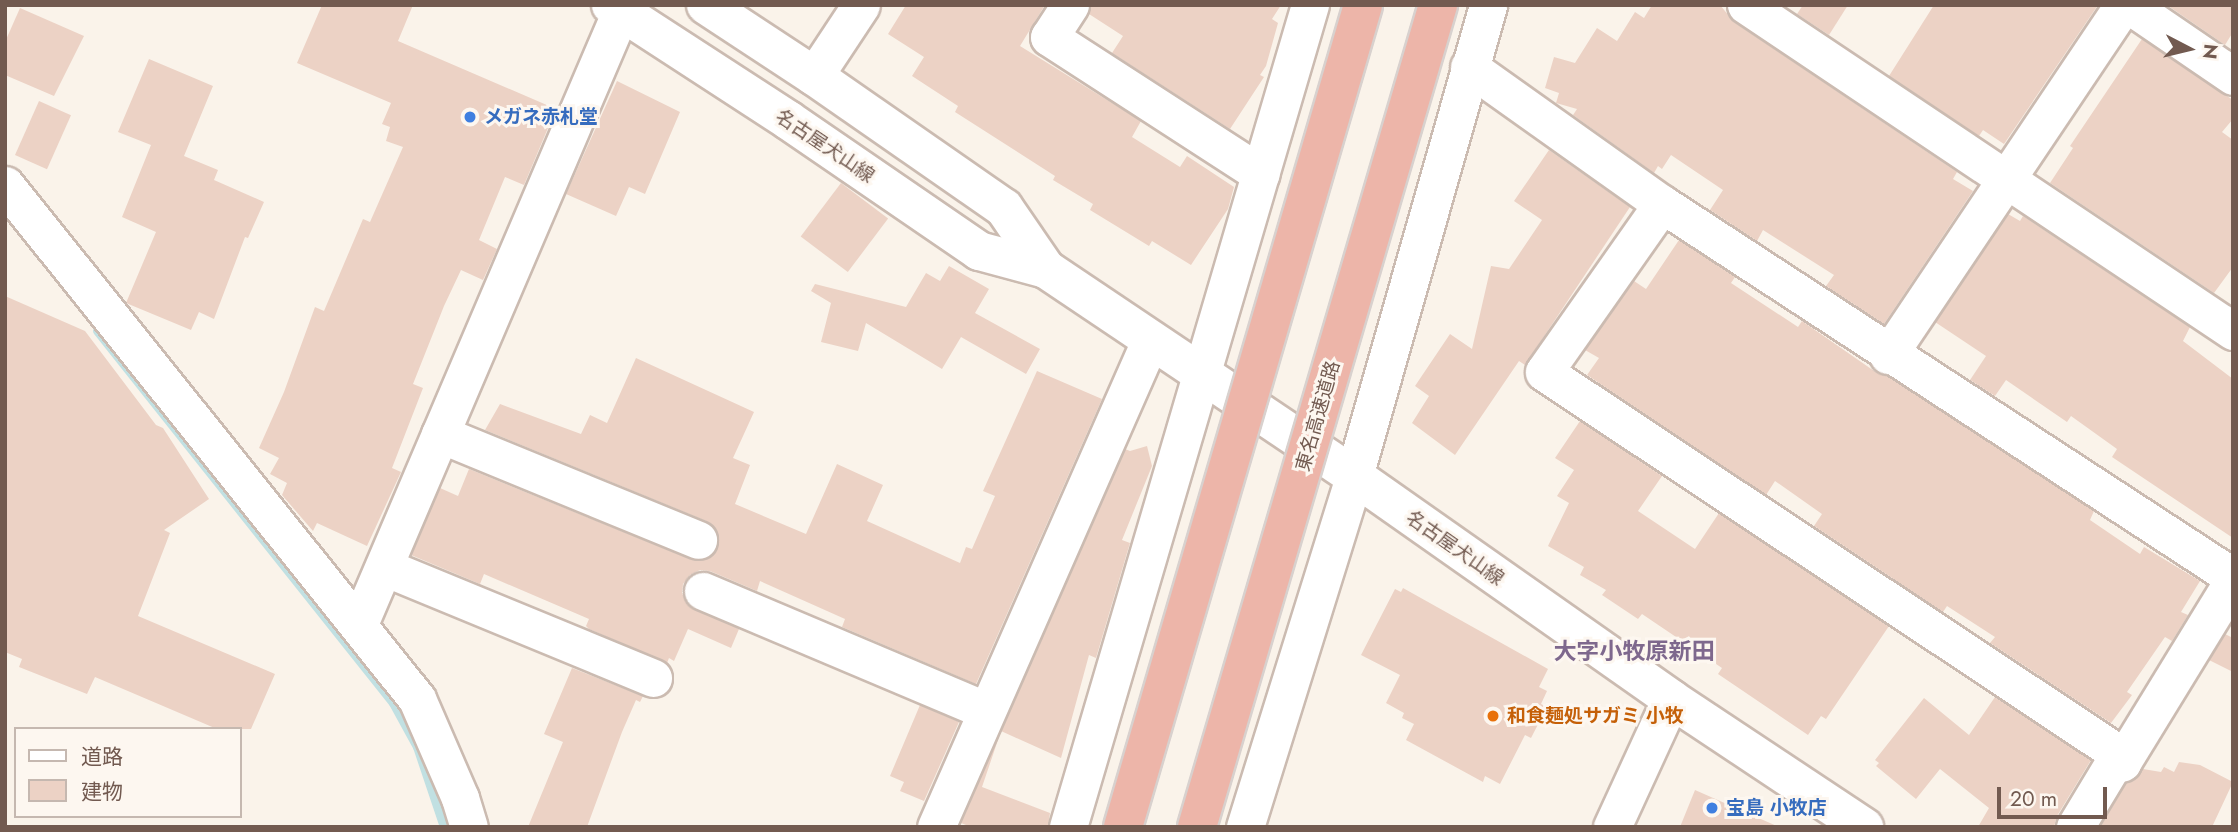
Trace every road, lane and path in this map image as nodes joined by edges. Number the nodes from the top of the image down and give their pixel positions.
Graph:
1 (706, 5) edge
2 (860, 5) edge
3 (1070, 5) edge
4 (1310, 5) edge
5 (1363, 5) edge
6 (1438, 5) edge
7 (1488, 5) edge
8 (1746, 5) edge
9 (2123, 5) edge
10 (2129, 5) edge
11 (616, 8) edge
12 (1469, 67) junction
13 (814, 76) junction
14 (2233, 76) edge
15 (1262, 174) junction
16 (2003, 181) junction
17 (5, 185) edge
18 (1662, 204) junction
19 (1046, 269) junction
20 (2233, 331) edge
21 (1150, 341) junction
22 (1888, 355) junction
23 (1201, 374) junction
24 (440, 434) junction
25 (1354, 476) junction
26 (698, 540) dead end
27 (384, 567) junction
28 (2233, 579) edge
29 (703, 591) dead end
30 (359, 625) junction
31 (653, 678) dead end
32 (1671, 699) junction
33 (985, 710) junction
34 (2119, 754) junction
35 (469, 827) edge
36 (936, 827) edge
37 (1068, 827) edge
38 (1123, 827) edge
39 (1197, 827) edge
40 (1245, 827) edge
41 (1612, 827) edge
42 (1864, 827) edge
43 (2075, 827) edge

1 - 13 main road, 名古屋犬山線
2 - 13 street
3 - 15 street
4 - 15 street
5 - 38 highway, bridge
6 - 39 highway, 東名高速道路, bridge
7 - 12 street
8 - 16 street
9 - 16 street
10 - 14 street
11 - 19 main road, 名古屋犬山線
11 - 24 street
12 - 18 street
12 - 25 street
13 - 19 main road, 名古屋犬山線
15 - 23 street
16 - 20 street
16 - 22 street
17 - 30 street
18 - 22 street
18 - 34 street
19 - 21 main road, 名古屋犬山線
21 - 23 main road, 名古屋犬山線
21 - 33 street
22 - 28 street
23 - 25 main road, 名古屋犬山線
23 - 37 street
24 - 26 street
24 - 27 street
25 - 32 main road, 名古屋犬山線
25 - 40 street
27 - 30 street
27 - 31 street
28 - 34 street
29 - 33 street
30 - 35 street
32 - 41 street
32 - 42 main road, 名古屋犬山線
33 - 36 street
34 - 43 street

